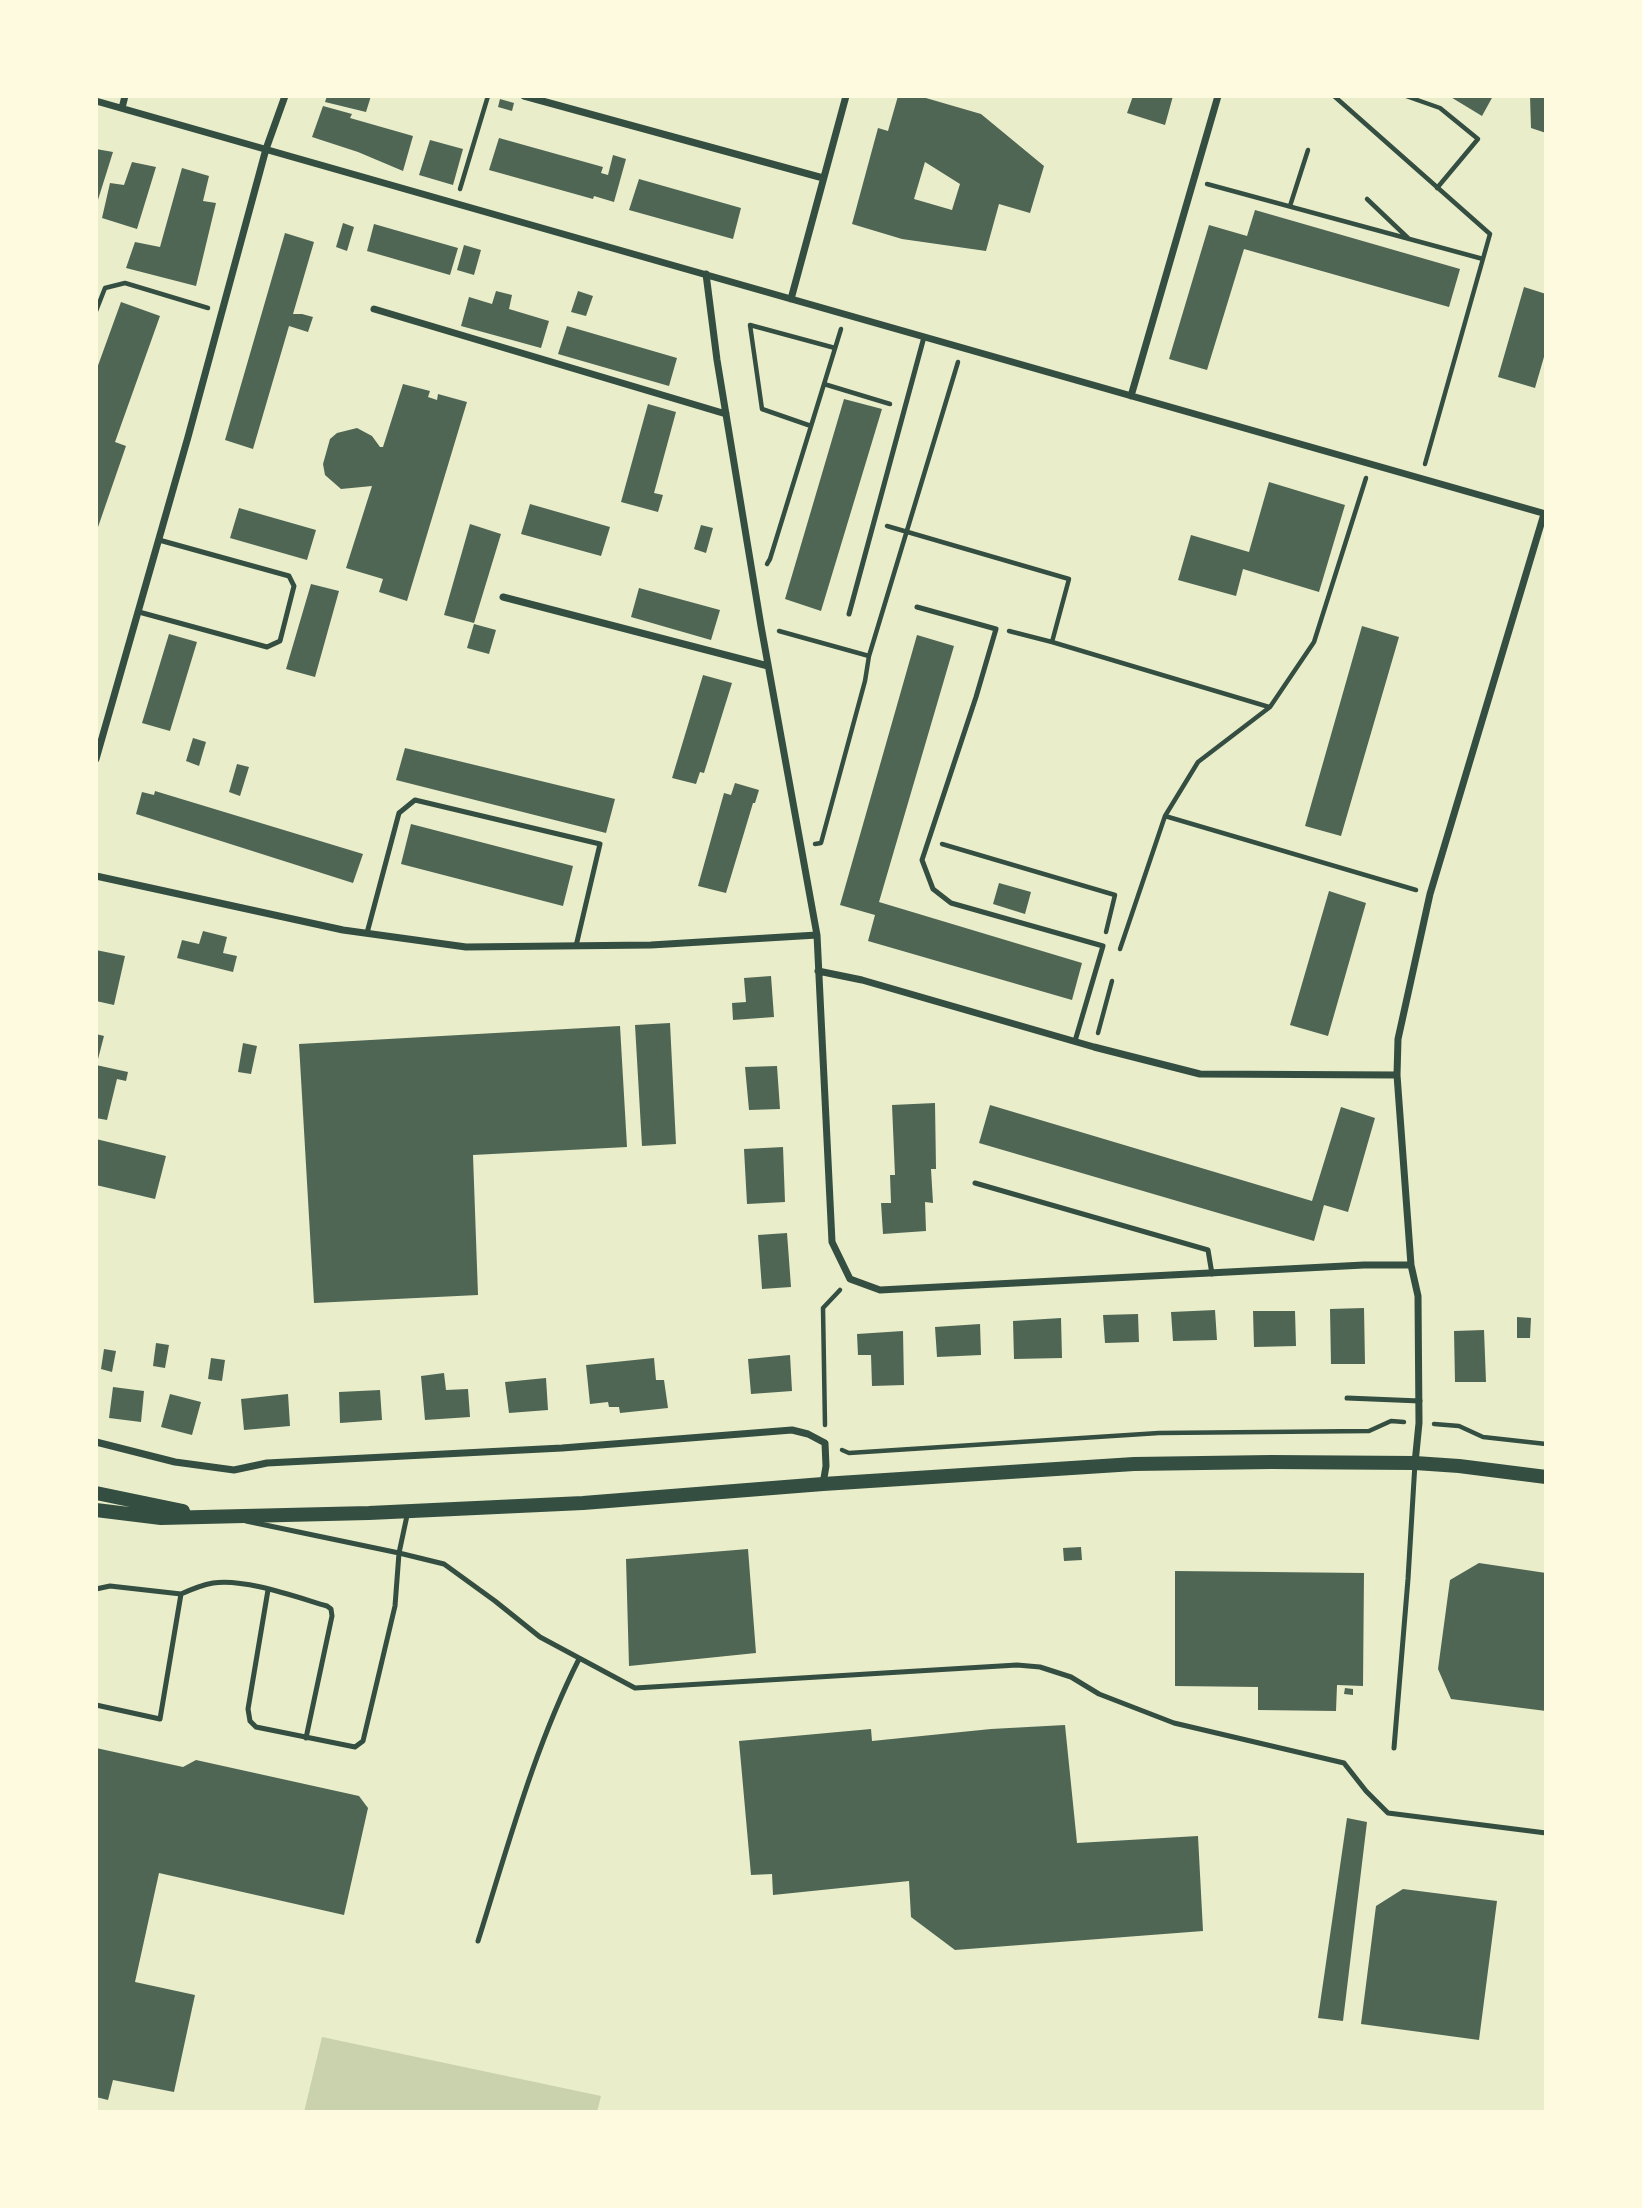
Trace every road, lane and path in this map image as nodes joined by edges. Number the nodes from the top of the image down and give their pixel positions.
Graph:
1 (125, 96) edge
2 (285, 96) edge
3 (488, 96) edge
4 (524, 96) edge
5 (846, 96) edge
6 (1218, 96) edge
7 (1334, 96) edge
8 (1406, 96) edge
9 (96, 101) edge
10 (122, 108) junction
11 (265, 149) junction
12 (1308, 149) dead end
13 (823, 178) junction
14 (1194, 180) junction
15 (1437, 188) junction
16 (1367, 199) dead end
17 (456, 203) junction
18 (1290, 206) junction
19 (1409, 239) junction
20 (1483, 259) junction
21 (706, 274) junction
22 (791, 299) junction
23 (374, 309) dead end
24 (96, 311) edge
25 (221, 312) junction
26 (845, 314) junction
27 (924, 337) junction
28 (835, 348) junction
29 (962, 348) junction
30 (824, 384) junction
31 (1131, 396) junction
32 (905, 408) junction
33 (726, 415) junction
34 (811, 426) junction
35 (1370, 464) junction
36 (1420, 479) junction
37 (1545, 514) edge
38 (874, 522) junction
39 (908, 532) junction
40 (159, 540) junction
41 (753, 580) junction
42 (503, 597) dead end
43 (917, 607) dead end
44 (139, 612) junction
45 (849, 614) dead end
46 (761, 626) junction
47 (996, 629) junction
48 (1052, 642) junction
49 (869, 656) junction
50 (768, 666) junction
51 (1270, 707) junction
52 (96, 759) edge
53 (1165, 816) junction
54 (928, 840) junction
55 (802, 846) junction
56 (96, 876) edge
57 (1430, 894) junction
58 (367, 933) junction
59 (817, 934) junction
60 (576, 946) junction
61 (1103, 946) junction
62 (1120, 951) dead end
63 (818, 971) junction
64 (1113, 975) dead end
65 (1075, 1041) junction
66 (1094, 1047) junction
67 (1397, 1075) junction
68 (975, 1183) dead end
69 (1411, 1265) junction
70 (1212, 1274) junction
71 (850, 1279) junction
72 (1347, 1398) dead end
73 (1420, 1401) junction
74 (1419, 1423) junction
75 (96, 1442) edge
76 (825, 1443) junction
77 (1546, 1444) edge
78 (1415, 1463) junction
79 (1546, 1477) edge
80 (823, 1485) junction
81 (96, 1493) edge
82 (96, 1503) edge
83 (166, 1509) junction
84 (96, 1510) edge
85 (408, 1511) junction
86 (226, 1517) junction
87 (398, 1553) junction
88 (96, 1589) edge
89 (268, 1590) junction
90 (181, 1594) junction
91 (579, 1659) junction
92 (96, 1705) edge
93 (306, 1738) junction
94 (1394, 1748) dead end
95 (1546, 1833) edge
96 (478, 1941) dead end

1 - 10 street
2 - 11 street
3 - 17 path
4 - 13 street
5 - 13 street
6 - 14 street
7 - 15 path
8 - 15 path
9 - 10 street
10 - 11 street
11 - 17 street
11 - 25 street
12 - 18 path
13 - 22 street
14 - 18 path
14 - 31 street
15 - 20 path
16 - 19 path
17 - 21 street
18 - 19 path
19 - 20 path
20 - 36 path
21 - 22 street
21 - 33 street
22 - 26 street
23 - 33 street
24 - 25 path
25 - 40 street
26 - 27 street
26 - 28 path
27 - 29 street
27 - 32 lane
28 - 30 path
28 - 34 path
29 - 31 street
29 - 39 path
30 - 32 path
30 - 34 path
31 - 35 street
32 - 38 lane
33 - 41 street
34 - 41 path
35 - 36 street
35 - 51 path
36 - 37 street
37 - 57 street
38 - 39 path
38 - 45 lane
39 - 48 path
39 - 49 path
40 - 44 street
40 - 44 lane
41 - 46 street
42 - 50 street
43 - 47 lane
44 - 52 street
46 - 49 path
46 - 50 street
47 - 48 path
47 - 54 lane
48 - 51 path
49 - 55 path
50 - 55 street
51 - 53 path
53 - 57 path
53 - 62 path
54 - 61 lane
54 - 61 path
55 - 59 street
56 - 58 street
57 - 67 street
58 - 60 street
58 - 60 lane
59 - 60 street
59 - 63 street
61 - 65 lane
63 - 65 street
63 - 71 street
64 - 66 path
65 - 66 street
66 - 67 street
67 - 69 street
68 - 70 lane
69 - 70 street
69 - 73 street
70 - 71 street
71 - 76 path
72 - 73 lane
73 - 74 street
74 - 76 path
74 - 77 path
74 - 78 street
75 - 76 street
76 - 80 street
78 - 79 main road
78 - 80 main road
78 - 94 lane
80 - 85 main road
81 - 83 main road
82 - 83 main road
83 - 86 main road
84 - 86 main road
85 - 86 main road
85 - 87 lane
86 - 87 lane
87 - 91 lane
87 - 93 lane
88 - 90 lane
89 - 90 lane
89 - 93 lane
89 - 93 lane
90 - 92 lane
91 - 95 lane
91 - 96 lane

